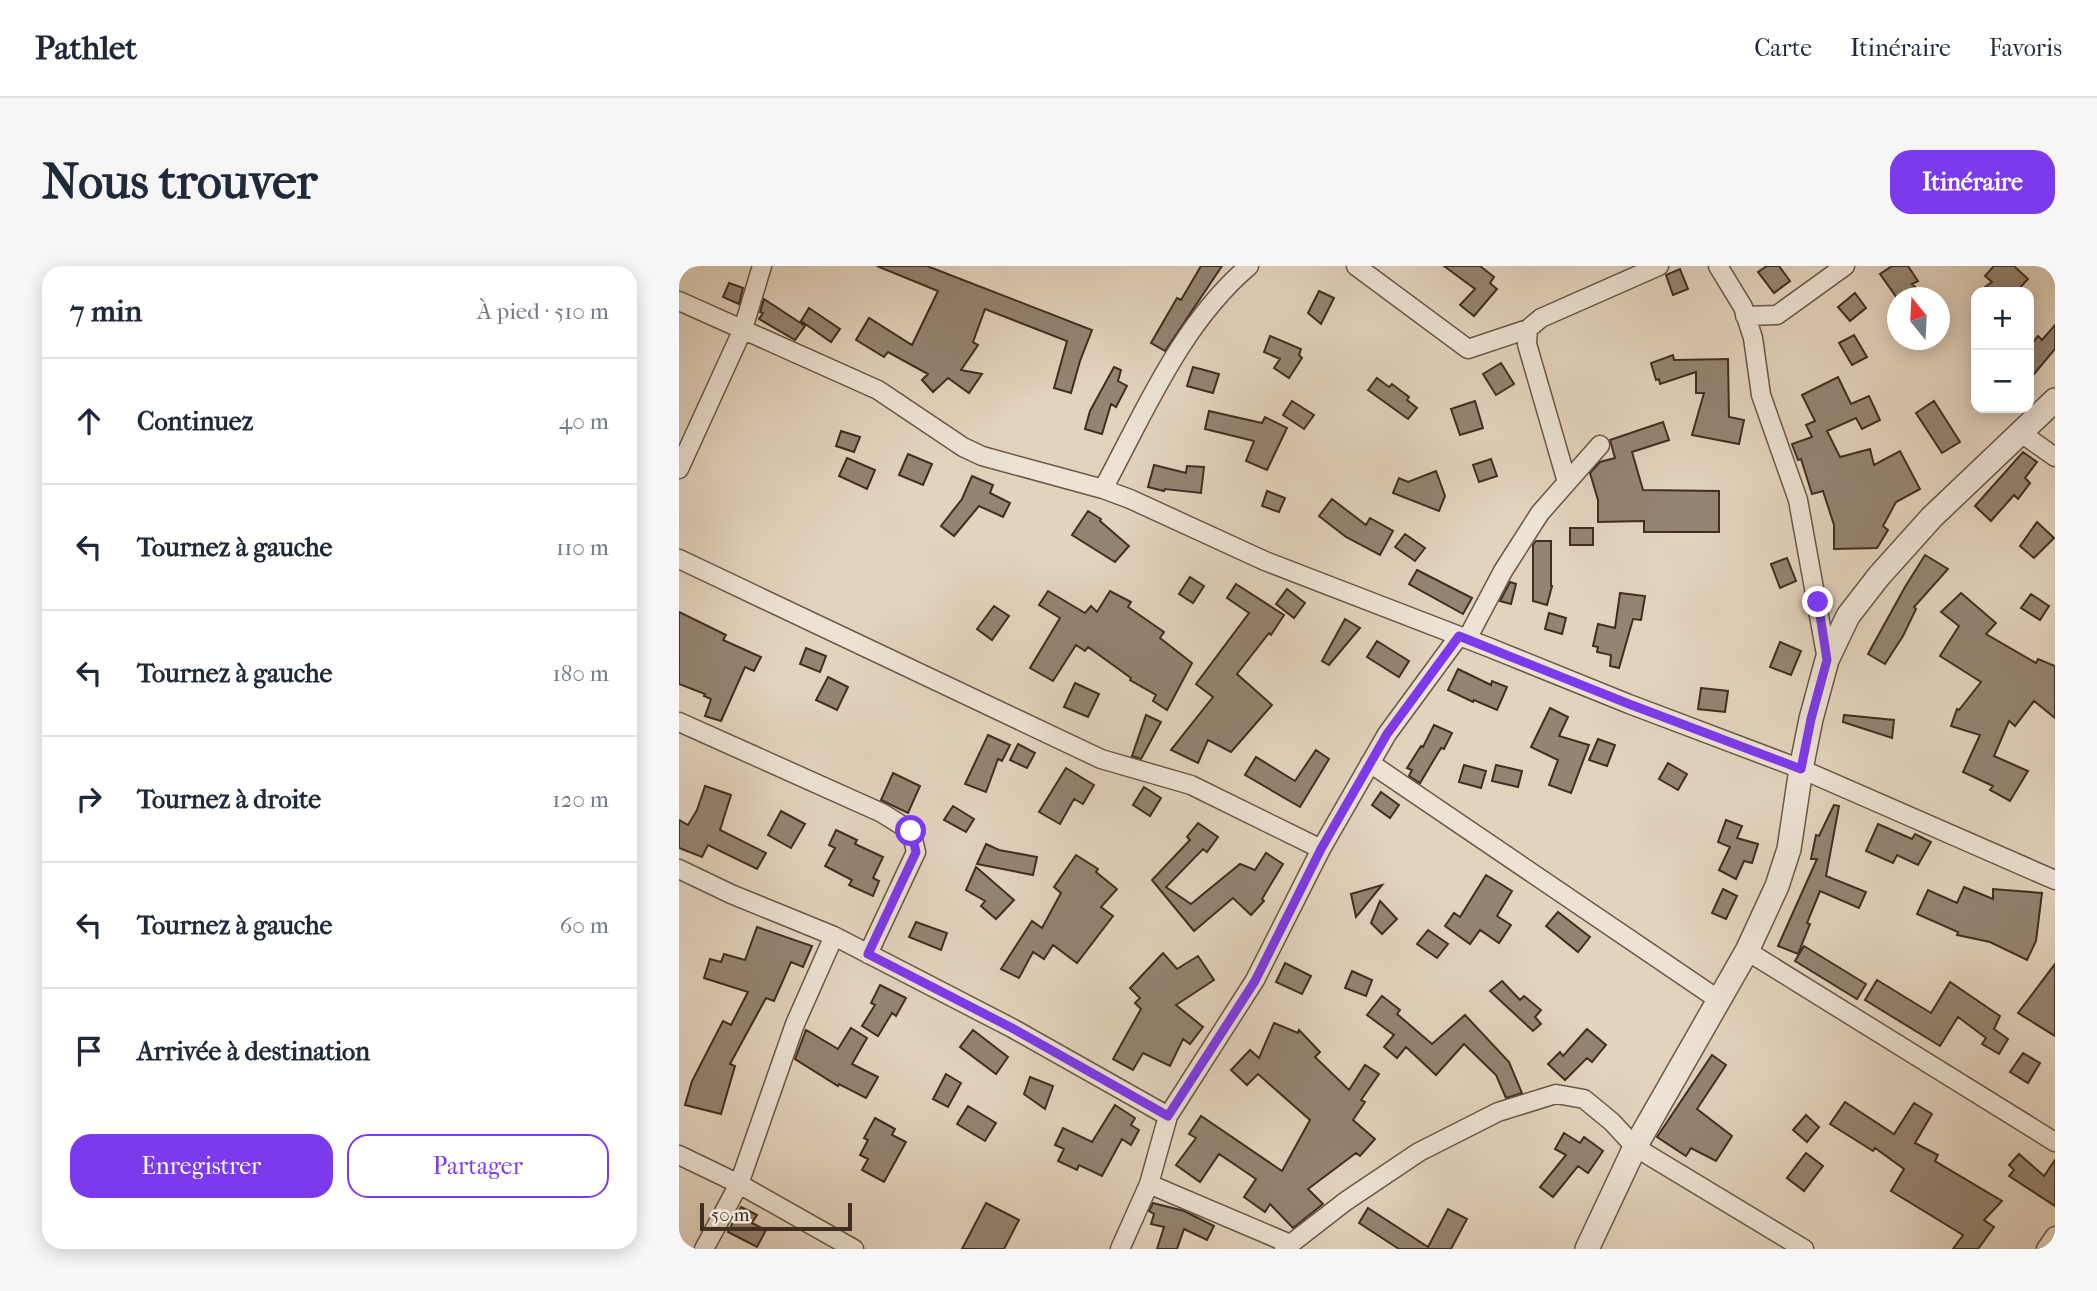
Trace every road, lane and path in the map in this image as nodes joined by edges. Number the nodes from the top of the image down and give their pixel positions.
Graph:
1 (762, 266) edge
2 (1249, 266) edge
3 (1356, 266) edge
4 (1659, 266) edge
5 (1718, 266) edge
6 (1845, 266) edge
7 (679, 301) edge
8 (1745, 316) junction
9 (743, 329) junction
10 (1528, 329) junction
11 (2055, 400) edge
12 (2021, 433) junction
13 (1600, 445) dead end
14 (2055, 457) edge
15 (679, 469) edge
16 (1567, 482) junction
17 (1103, 489) junction
18 (679, 559) edge
19 (1463, 638) junction
20 (1827, 660) junction
21 (679, 722) edge
22 (1370, 763) junction
23 (1801, 769) junction
24 (1321, 849) junction
25 (679, 869) edge
26 (2055, 880) edge
27 (835, 936) junction
28 (1747, 951) junction
29 (868, 954) junction
30 (1719, 1000) junction
31 (1168, 1116) junction
32 (2055, 1142) edge
33 (1635, 1147) junction
34 (679, 1155) edge
35 (739, 1184) junction
36 (1149, 1184) junction
37 (2055, 1237) edge
38 (1287, 1247) edge
39 (703, 1249) edge
40 (854, 1249) edge
41 (1120, 1249) edge
42 (1587, 1249) edge
43 (1804, 1249) edge
44 (2046, 1249) edge

1 - 9 street
2 - 17 street
3 - 10 street
4 - 10 street
5 - 8 street
6 - 8 street
7 - 9 street
8 - 20 street
9 - 15 street
9 - 17 street
10 - 16 street
11 - 12 street
12 - 14 street
12 - 20 street
13 - 16 street
16 - 19 street
17 - 19 street
18 - 24 street
19 - 22 street
19 - 23 street
20 - 23 street
21 - 29 street
22 - 24 street
22 - 30 street
23 - 26 street
23 - 28 street
24 - 31 street
25 - 27 street
27 - 29 street
27 - 35 street
28 - 30 street
28 - 32 street
29 - 31 street
30 - 33 street
31 - 36 street
33 - 38 street
33 - 42 street
33 - 43 street
34 - 35 street
35 - 39 street
35 - 40 street
36 - 38 street
36 - 41 street
37 - 44 street

